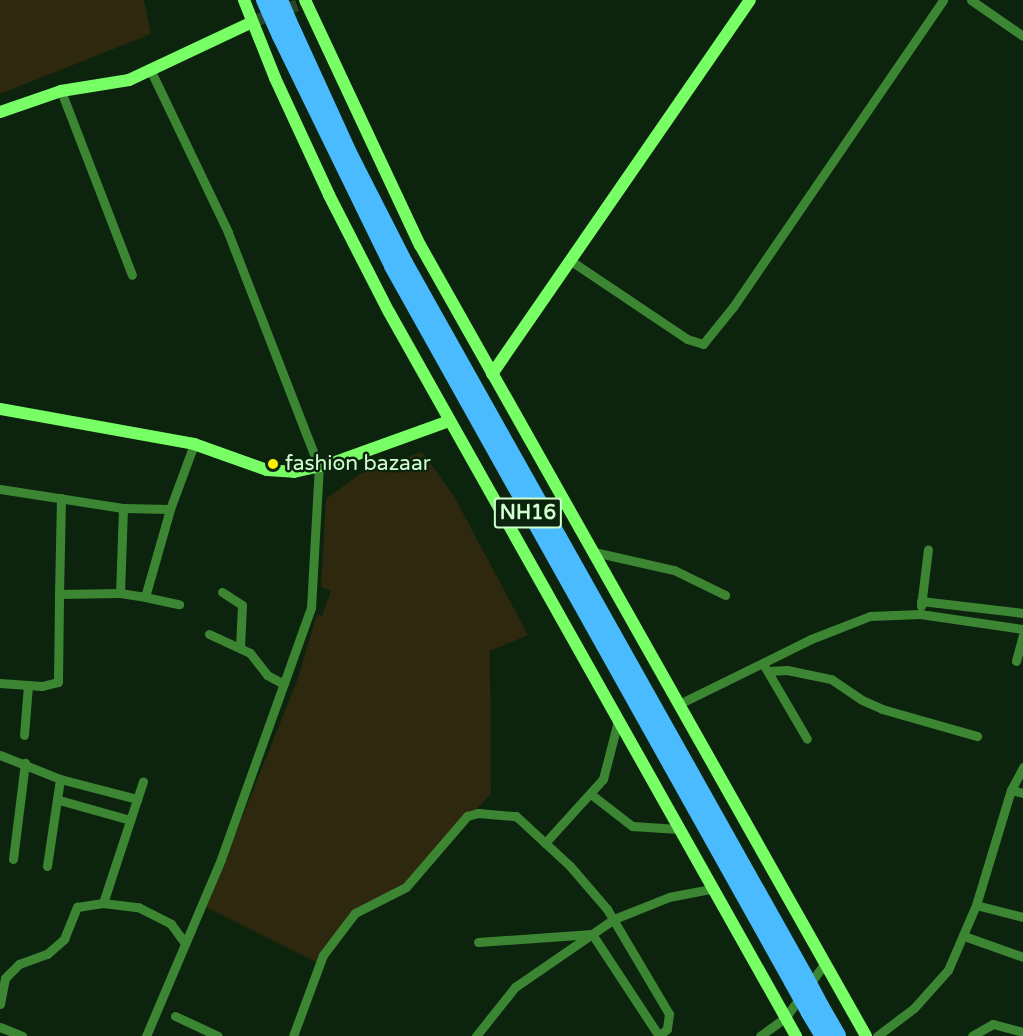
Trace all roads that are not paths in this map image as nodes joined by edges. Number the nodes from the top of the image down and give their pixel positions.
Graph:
1 (244, 0) edge
2 (264, 0) edge
3 (280, 0) edge
4 (305, 0) edge
5 (750, 0) edge
6 (943, 0) edge
7 (970, 0) edge
8 (252, 22) junction
9 (286, 33) junction
10 (1023, 36) edge
11 (150, 69) junction
12 (61, 91) junction
13 (0, 112) edge
14 (571, 261) junction
15 (132, 275) dead end
16 (492, 374) junction
17 (0, 410) edge
18 (449, 421) junction
19 (194, 444) junction
20 (319, 467) junction
21 (0, 489) edge
22 (61, 498) junction
23 (123, 508) junction
24 (170, 509) junction
25 (928, 549) dead end
26 (594, 552) junction
27 (222, 592) dead end
28 (120, 593) junction
29 (58, 594) junction
30 (725, 595) dead end
31 (145, 597) junction
32 (921, 601) junction
33 (179, 604) dead end
34 (1023, 613) edge
35 (920, 614) junction
36 (1023, 629) edge
37 (209, 634) dead end
38 (1023, 635) edge
39 (240, 648) junction
40 (1016, 661) dead end
41 (765, 667) junction
42 (0, 683) edge
43 (284, 684) junction
44 (28, 685) junction
45 (679, 704) junction
46 (618, 721) junction
47 (24, 735) dead end
48 (977, 736) dead end
49 (807, 739) dead end
50 (0, 755) edge
51 (26, 763) junction
52 (1023, 767) edge
53 (60, 779) junction
54 (142, 781) dead end
55 (1011, 790) junction
56 (1023, 794) edge
57 (592, 795) junction
58 (136, 799) junction
59 (59, 800) junction
60 (130, 820) junction
61 (678, 829) junction
62 (545, 843) junction
63 (13, 859) dead end
64 (47, 866) dead end
65 (711, 889) junction
66 (103, 903) junction
67 (976, 905) junction
68 (1023, 917) edge
69 (614, 919) junction
70 (592, 934) junction
71 (964, 936) junction
72 (478, 942) dead end
73 (185, 943) junction
74 (1023, 957) edge
75 (825, 963) junction
76 (2, 977) edge
77 (0, 1004) edge
78 (815, 1010) junction
79 (175, 1016) dead end
80 (785, 1018) junction
81 (0, 1028) edge
82 (1023, 1032) edge
83 (22, 1036) edge
84 (146, 1036) edge
85 (218, 1036) edge
86 (293, 1036) edge
87 (476, 1036) edge
88 (658, 1036) edge
89 (760, 1036) edge
90 (796, 1036) edge
91 (823, 1036) edge
92 (838, 1036) edge
93 (866, 1036) edge
94 (877, 1036) edge
95 (972, 1036) edge

1 - 8 street
2 - 9 highway, NH16, bridge
3 - 9 highway, NH16, bridge
4 - 16 street
5 - 14 street
6 - 14 street
7 - 10 street
8 - 11 street
8 - 18 street
9 - 78 highway, NH16, bridge
11 - 12 street
11 - 20 street
12 - 13 street
12 - 15 street
14 - 16 street
16 - 26 street
17 - 19 street
18 - 20 street
18 - 46 street
19 - 20 street
19 - 24 street
20 - 43 street
21 - 22 street
22 - 23 street
22 - 29 street
23 - 24 street
23 - 28 street
24 - 31 street
25 - 32 street
26 - 30 street
26 - 45 street
27 - 39 street
28 - 29 street
28 - 31 street
29 - 44 street
31 - 33 street
32 - 34 street
32 - 35 street
35 - 36 street
35 - 41 street
37 - 39 street
38 - 40 street
39 - 43 street
41 - 45 street
41 - 48 street
41 - 49 street
42 - 44 street
43 - 73 street
44 - 47 street
45 - 75 street
46 - 57 street
46 - 61 street
50 - 51 street
51 - 53 street
51 - 63 street
52 - 55 street
53 - 58 street
53 - 59 street
54 - 58 street
55 - 56 street
55 - 67 street
57 - 61 street
57 - 62 street
58 - 60 street
59 - 60 street
59 - 64 street
60 - 66 street
61 - 65 street
62 - 69 street
62 - 86 street
65 - 69 street
65 - 80 street
66 - 73 street
66 - 76 street
67 - 68 street
67 - 71 street
69 - 70 street
69 - 88 street
70 - 72 street
70 - 87 street
70 - 88 street
71 - 74 street
71 - 94 street
73 - 84 street
75 - 80 street
75 - 93 street
76 - 77 street
78 - 91 highway, NH16
78 - 92 highway, NH16
79 - 85 street
80 - 89 street
80 - 90 street
81 - 83 street
82 - 95 street

